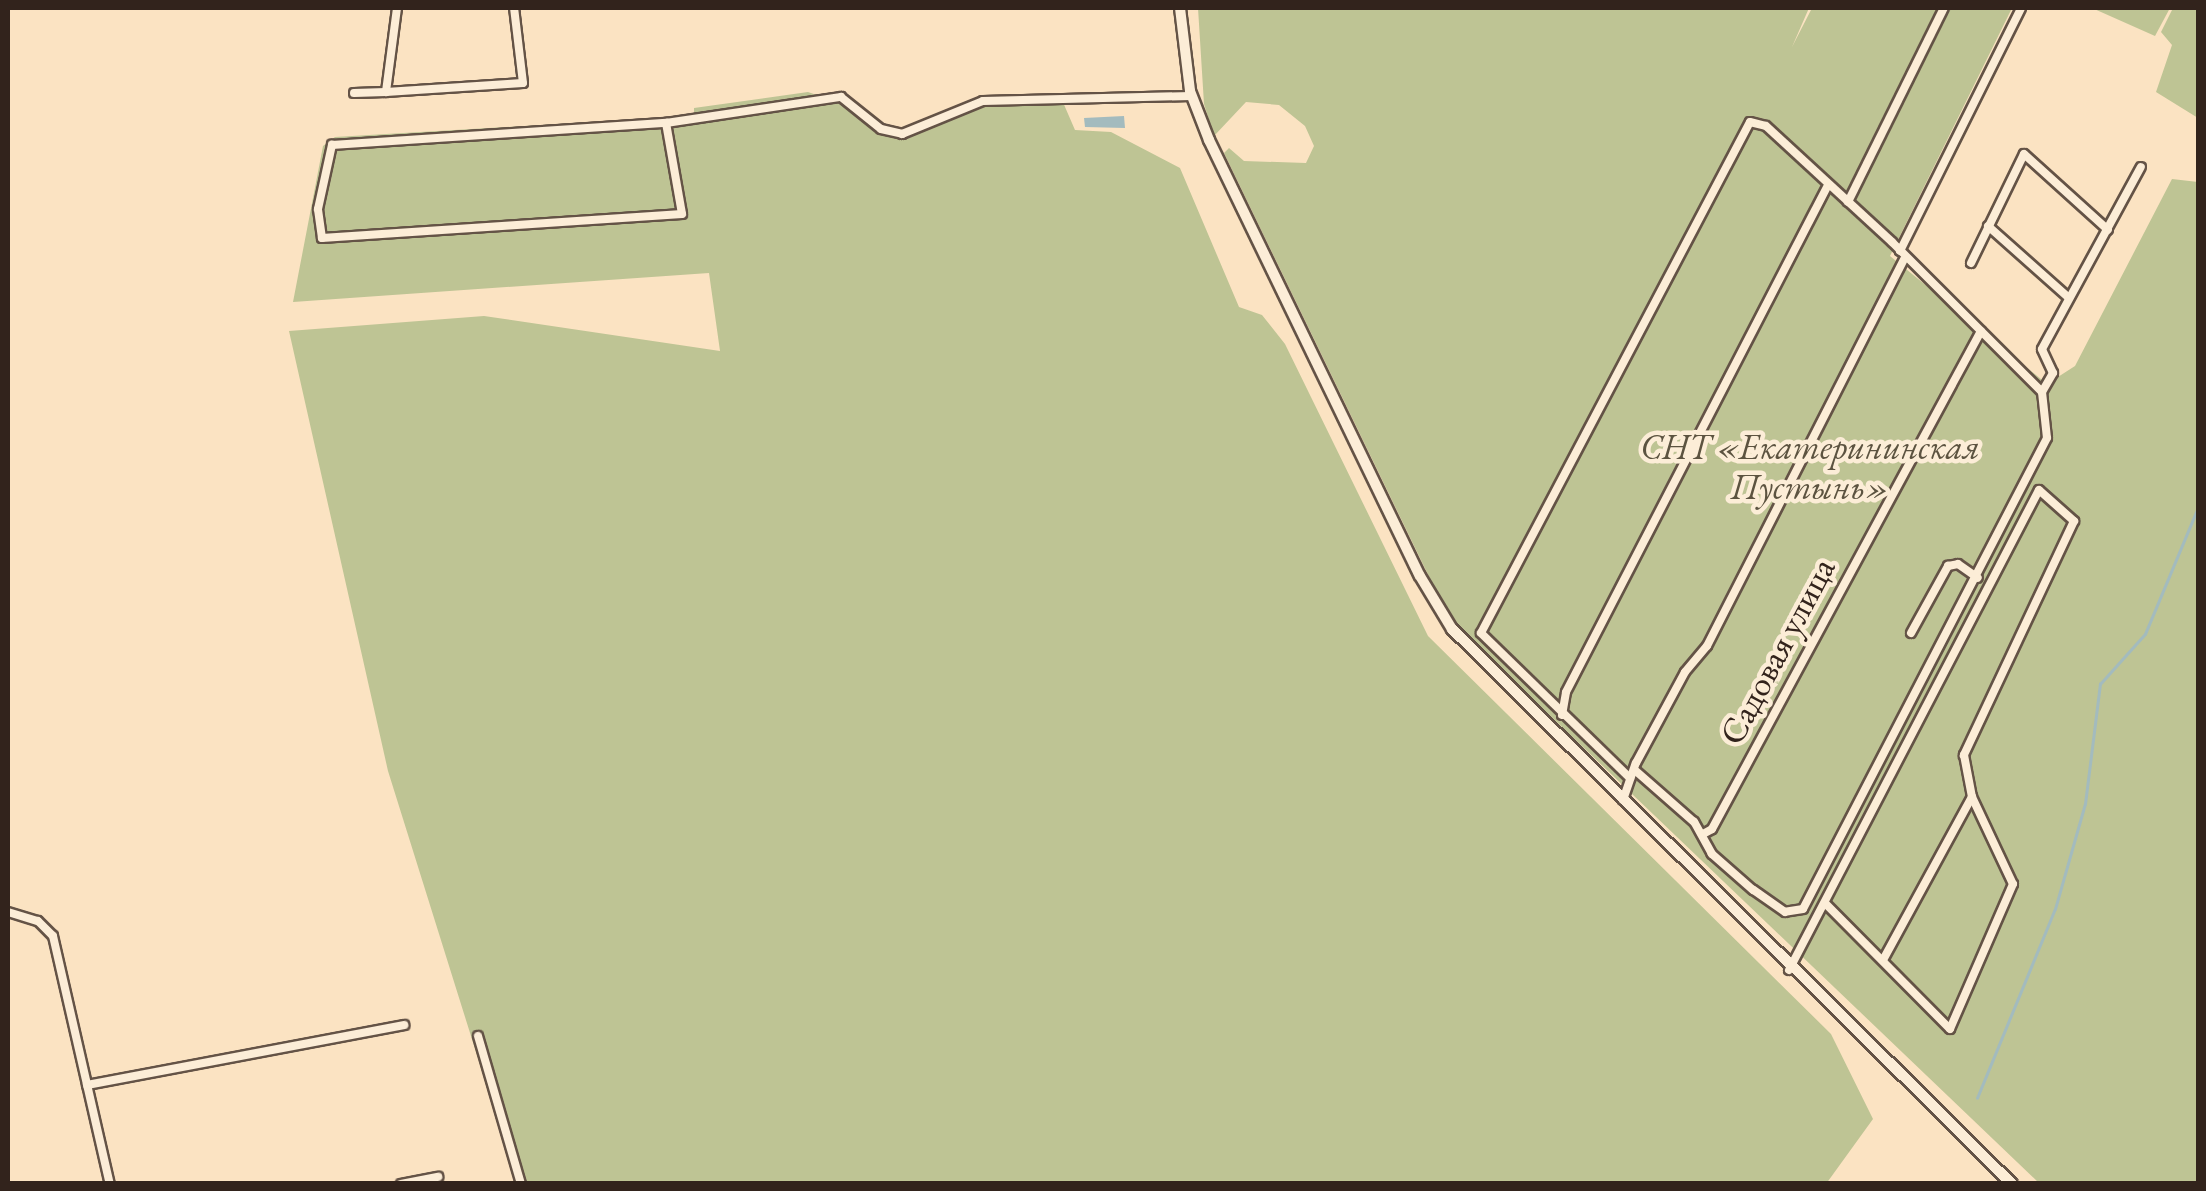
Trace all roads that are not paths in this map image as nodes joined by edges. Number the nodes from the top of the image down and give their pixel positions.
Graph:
1 (397, 8) edge
2 (514, 8) edge
3 (1180, 8) edge
4 (1944, 8) edge
5 (2020, 8) edge
6 (386, 92) junction
7 (354, 93) dead end
8 (1191, 96) junction
9 (666, 123) junction
10 (2141, 166) dead end
11 (1828, 185) junction
12 (1848, 202) junction
13 (1988, 226) junction
14 (2108, 230) junction
15 (1902, 255) junction
16 (1970, 263) dead end
17 (2069, 298) junction
18 (1981, 331) junction
19 (2042, 392) junction
20 (1978, 578) junction
21 (1481, 632) junction
22 (1911, 632) dead end
23 (1476, 654) junction
24 (1562, 715) junction
25 (1633, 774) junction
26 (1972, 797) junction
27 (1623, 800) junction
28 (1703, 834) junction
29 (1824, 904) junction
30 (8, 912) edge
31 (1884, 960) junction
32 (1790, 970) junction
33 (404, 1026) dead end
34 (478, 1036) dead end
35 (88, 1085) junction
36 (438, 1177) dead end
37 (110, 1184) edge
38 (401, 1184) edge
39 (521, 1184) edge
40 (2012, 1184) edge

1 - 6 street
2 - 6 street
3 - 8 main road
4 - 12 street
5 - 15 street
6 - 7 street
8 - 9 street
8 - 23 main road
9 - 9 street
10 - 14 street
11 - 12 street
11 - 21 street
11 - 24 street
12 - 15 street
13 - 14 street
13 - 16 street
13 - 17 street
14 - 17 street
15 - 18 street
15 - 25 street
17 - 19 street
18 - 19 street
18 - 28 street, Садовая улица
19 - 20 street
20 - 22 street
20 - 28 street
21 - 23 street
21 - 24 street
23 - 27 main road
24 - 25 street
25 - 27 street
25 - 28 street
26 - 29 street
26 - 31 street
26 - 31 street
27 - 32 main road
29 - 31 street
29 - 32 street
30 - 35 street
32 - 40 main road
33 - 35 street
34 - 39 street
35 - 37 street
36 - 38 street

